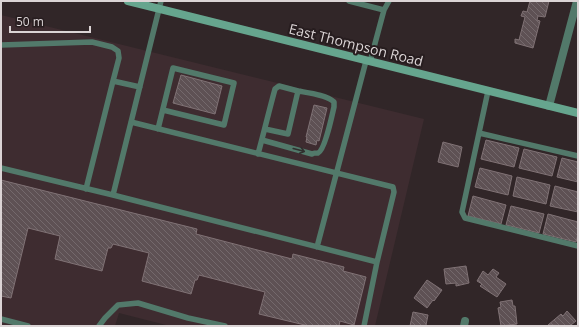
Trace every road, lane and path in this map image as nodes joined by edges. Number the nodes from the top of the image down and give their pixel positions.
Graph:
1 (128, 1) edge
2 (350, 1) edge
3 (389, 1) edge
4 (577, 1) edge
5 (362, 3) edge
6 (160, 5) edge
7 (384, 10) junction
8 (1, 45) edge
9 (368, 61) junction
10 (113, 81) junction
11 (140, 87) junction
12 (298, 91) junction
13 (488, 91) junction
14 (549, 106) junction
15 (164, 110) junction
16 (578, 113) edge
17 (131, 122) junction
18 (158, 129) junction
19 (264, 129) junction
20 (479, 133) junction
21 (262, 140) junction
22 (258, 154) junction
23 (578, 156) edge
24 (1, 168) edge
25 (336, 173) junction
26 (86, 189) junction
27 (113, 195) junction
28 (578, 246) edge
29 (317, 247) junction
30 (377, 262) junction
31 (1, 319) edge
32 (28, 326) edge
33 (99, 326) edge
34 (225, 326) edge
35 (364, 326) edge

1 - 6 main road, East Thompson Road
2 - 5 lane
3 - 7 lane
4 - 14 street
5 - 7 lane
6 - 9 main road, East Thompson Road
6 - 11 lane
7 - 9 lane
8 - 10 lane
9 - 13 main road, East Thompson Road
9 - 25 lane
10 - 11 lane
10 - 26 lane
11 - 17 lane
12 - 19 lane
12 - 19 lane
21 -> 12 lane
13 - 14 main road, East Thompson Road
13 - 20 lane
14 - 16 main road, East Thompson Road
15 - 15 lane
15 - 18 lane
17 - 18 lane
17 - 27 lane
18 - 22 lane
19 - 21 lane
20 - 23 lane
20 - 28 lane
21 - 22 lane
22 - 25 lane
24 - 26 lane
25 - 29 lane
25 - 30 lane
26 - 27 lane
27 - 29 lane
29 - 30 lane
30 - 35 lane
31 - 32 lane
33 - 34 lane

